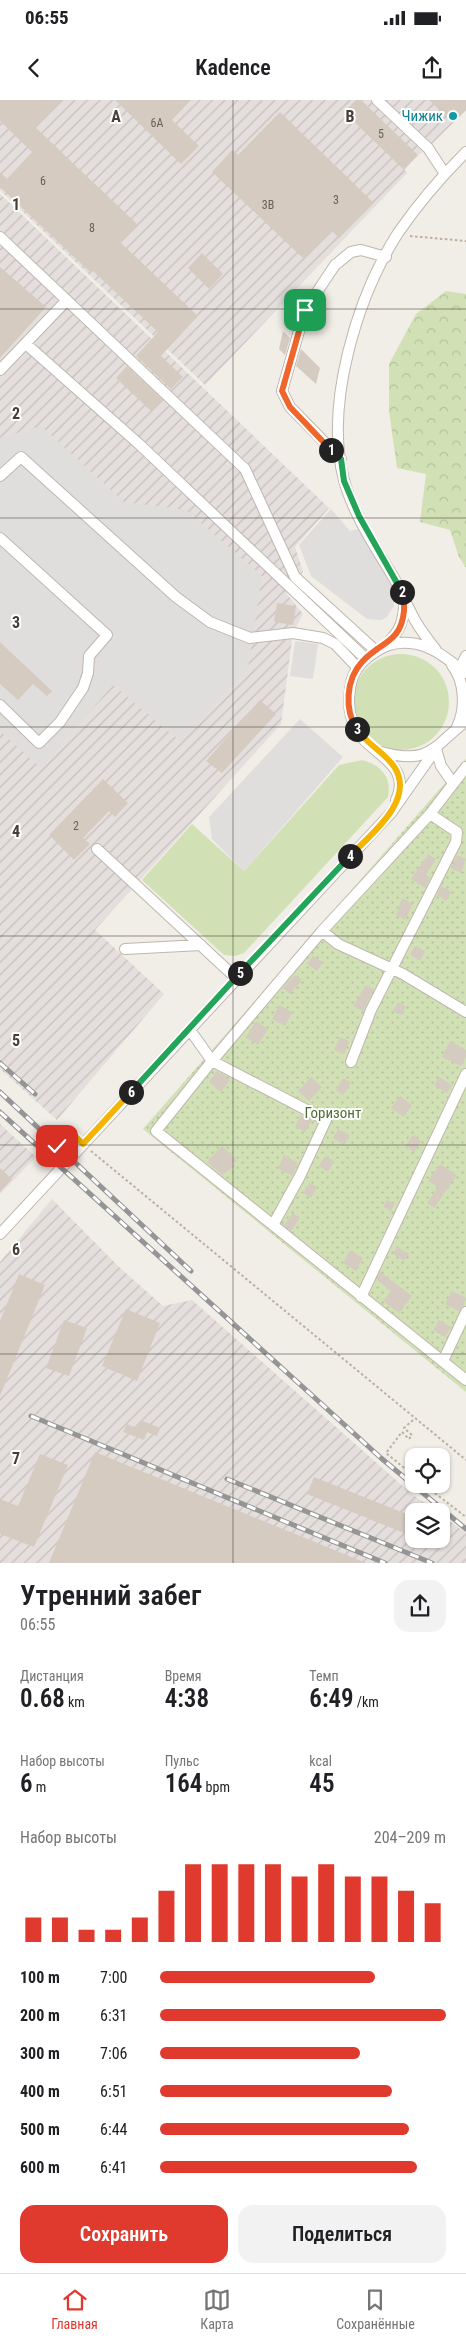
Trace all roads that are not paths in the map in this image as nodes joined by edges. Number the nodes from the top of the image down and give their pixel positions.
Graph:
1 (377, 100) edge
2 (466, 152) edge
3 (444, 174) junction
4 (0, 237) edge
5 (386, 257) junction
6 (67, 300) junction
7 (26, 344) junction
8 (0, 370) edge
9 (341, 459) junction
10 (0, 476) edge
11 (0, 538) edge
12 (405, 598) junction
13 (385, 646) junction
14 (436, 650) junction
15 (376, 651) junction
16 (466, 656) edge
17 (447, 658) junction
18 (366, 659) junction
19 (358, 668) junction
20 (463, 671) edge
21 (0, 706) edge
22 (466, 721) edge
23 (454, 732) junction
24 (436, 749) junction
25 (380, 752) junction
26 (466, 767) edge
27 (454, 783) junction
28 (391, 813) junction
29 (430, 814) junction
30 (97, 849) dead end
31 (322, 931) junction
32 (201, 945) junction
33 (124, 949) dead end
34 (391, 969) junction
35 (236, 978) junction
36 (466, 1012) edge
37 (190, 1030) junction
38 (212, 1061) junction
39 (351, 1062) dead end
40 (466, 1074) edge
41 (273, 1225) junction
42 (0, 1234) edge
43 (361, 1297) junction
44 (466, 1312) edge
45 (443, 1361) junction
46 (466, 1380) edge

1 - 3 street
2 - 3 street
3 - 5 street
4 - 6 street
5 - 9 street
5 - 9 street
6 - 7 street
6 - 15 street
7 - 8 street
7 - 18 street
9 - 12 street
10 - 19 street
11 - 21 street
12 - 13 street
12 - 14 street
13 - 14 street
13 - 15 street
14 - 17 street
15 - 18 street
16 - 20 street
17 - 20 street
17 - 23 street
18 - 19 street
19 - 25 street
22 - 23 street
23 - 24 street
24 - 25 street
24 - 27 street
24 - 28 street
25 - 28 street
26 - 27 street
27 - 29 street
28 - 35 street
29 - 31 street
29 - 34 street
30 - 32 street
31 - 34 street
31 - 38 street
32 - 33 street
32 - 35 street
34 - 36 street
34 - 39 street
35 - 37 street
37 - 38 street
37 - 42 street
38 - 41 street
38 - 41 street
40 - 43 street
41 - 43 street
43 - 45 street
44 - 45 street
45 - 46 street

